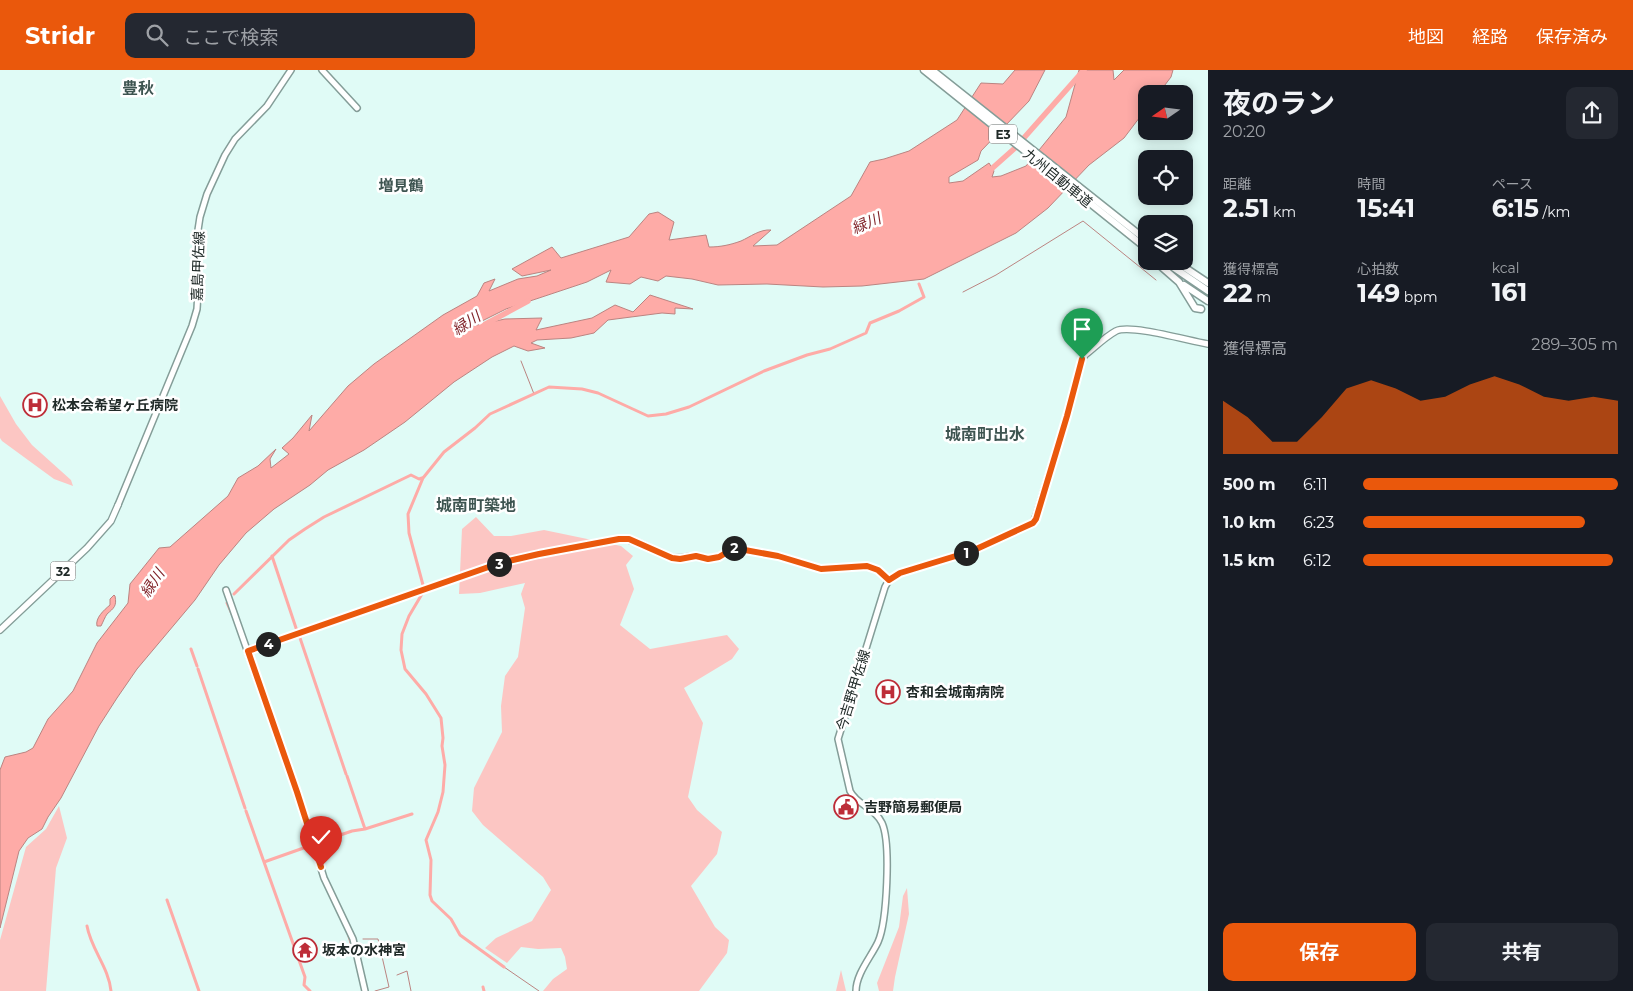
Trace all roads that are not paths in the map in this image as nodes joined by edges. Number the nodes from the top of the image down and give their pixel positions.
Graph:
1 (291, 70) edge
2 (322, 70) edge
3 (924, 70) edge
4 (932, 70) edge
5 (357, 108) dead end
6 (1084, 195) junction
7 (1138, 236) edge
8 (1193, 269) edge
9 (1165, 270) edge
10 (1177, 270) edge
11 (1188, 270) edge
12 (1208, 279) edge
13 (1179, 282) junction
14 (1208, 283) edge
15 (1208, 291) edge
16 (1208, 301) edge
17 (1201, 309) dead end
18 (1208, 344) edge
19 (118, 505) joint
20 (889, 580) junction
21 (226, 590) dead end
22 (0, 630) edge
23 (248, 651) junction
24 (365, 991) edge
25 (856, 991) edge

1 - 19 street, 嘉島甲佐線
2 - 5 street
3 - 6 highway, 九州自動車道 / E3
4 - 6 highway, 九州自動車道 / E3
6 - 7 highway, 九州自動車道 / E3
8 - 12 highway
9 - 13 highway
10 - 15 highway
11 - 14 highway
13 - 16 highway
13 - 17 highway
18 - 20 main road
19 - 22 main road, 32
20 - 23 street
20 - 25 street, 今吉野甲佐線
21 - 23 street
23 - 24 street

